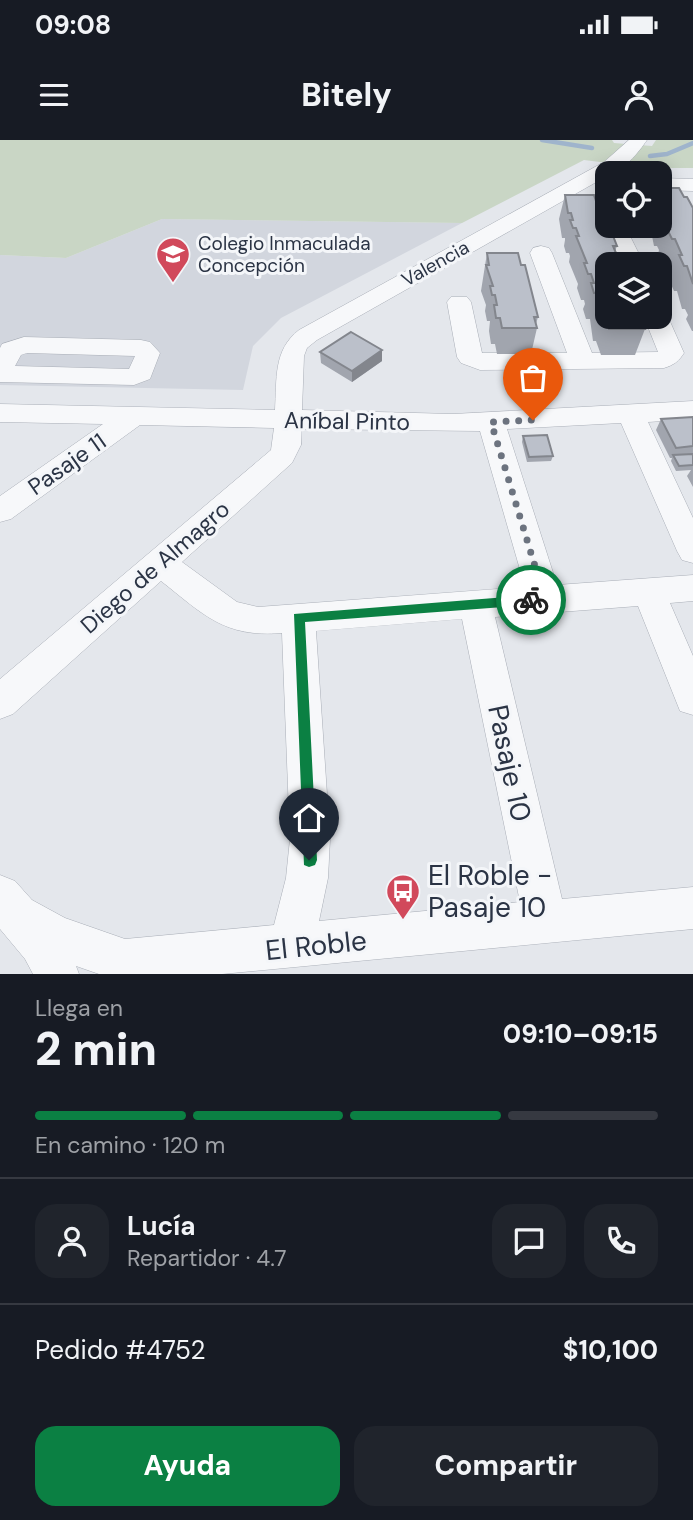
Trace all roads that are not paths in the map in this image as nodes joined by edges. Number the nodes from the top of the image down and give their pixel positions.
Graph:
1 (638, 140) edge
2 (672, 184) edge
3 (693, 185) edge
4 (595, 189) edge
5 (581, 195) junction
6 (541, 253) dead end
7 (459, 302) dead end
8 (661, 329) edge
9 (582, 359) junction
10 (0, 372) edge
11 (693, 410) edge
12 (0, 413) edge
13 (631, 414) junction
14 (134, 416) junction
15 (287, 420) junction
16 (491, 422) junction
17 (0, 511) edge
18 (693, 551) edge
19 (160, 564) junction
20 (693, 588) edge
21 (649, 591) junction
22 (545, 599) junction
23 (475, 604) junction
24 (298, 618) junction
25 (693, 698) edge
26 (0, 702) edge
27 (9, 906) edge
28 (693, 908) edge
29 (546, 922) junction
30 (291, 947) junction
31 (223, 963) edge
32 (57, 974) edge

1 - 5 street, Valencia
2 - 3 street
4 - 5 street
5 - 15 street, Valencia
6 - 9 street
7 - 9 street
8 - 9 street
10 - 10 street
11 - 13 street, Aníbal Pinto
12 - 14 street, Aníbal Pinto
13 - 16 street, Aníbal Pinto
13 - 18 street
14 - 15 street, Aníbal Pinto
14 - 17 street, Pasaje 11
15 - 16 street, Aníbal Pinto
15 - 19 street, Diego de Almagro
16 - 22 street
19 - 24 street
19 - 26 street, Diego de Almagro
20 - 21 street
21 - 22 street
21 - 25 street
22 - 23 street
23 - 24 street
23 - 29 street, Pasaje 10
24 - 30 street
27 - 31 street, El Roble
27 - 32 street
28 - 29 street, El Roble
29 - 30 street, El Roble
30 - 31 street, El Roble

